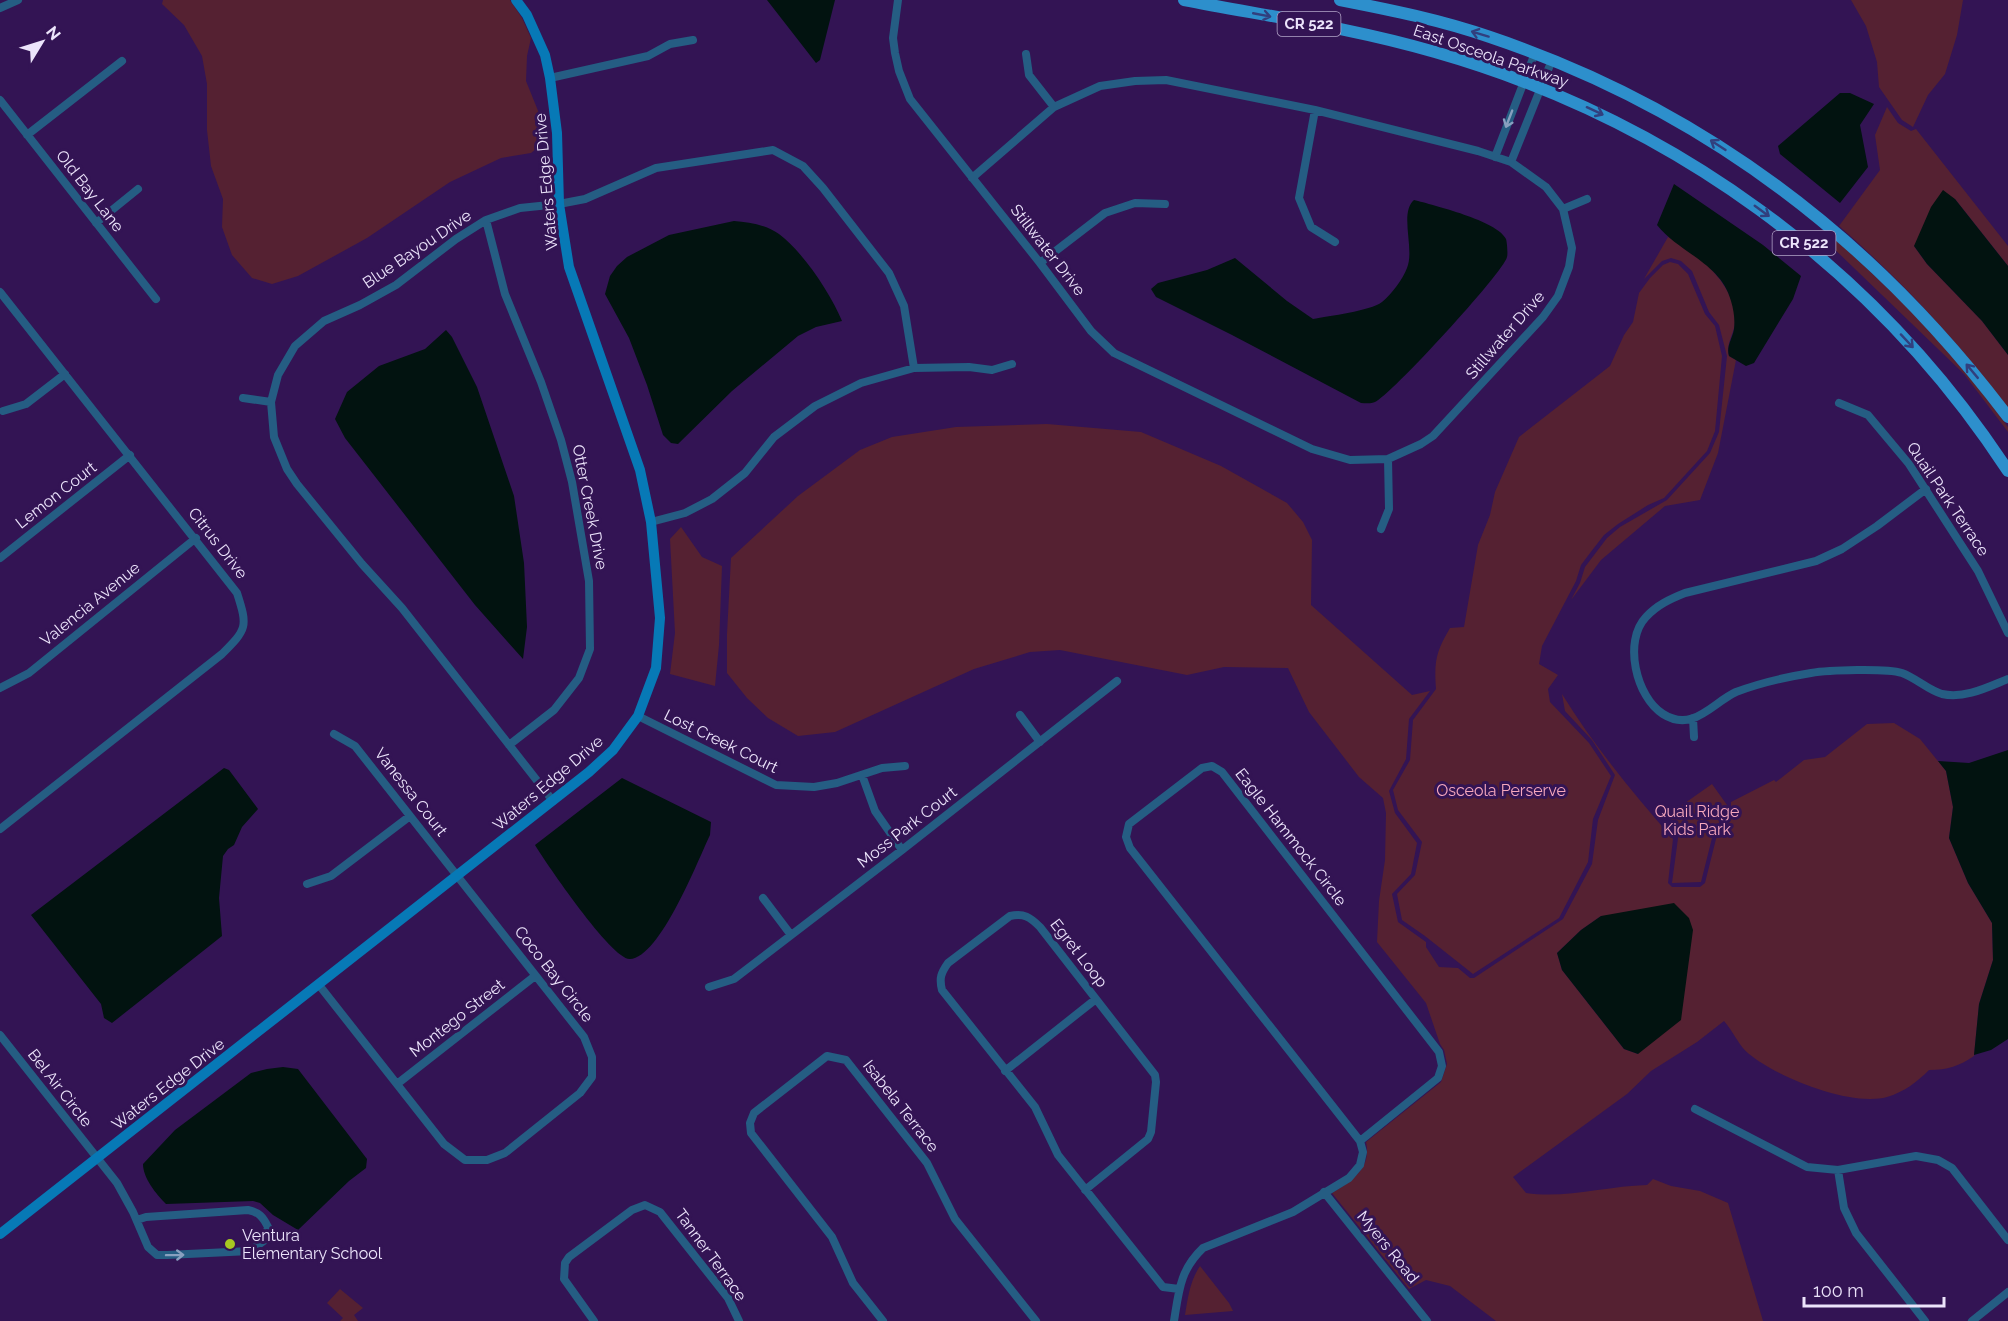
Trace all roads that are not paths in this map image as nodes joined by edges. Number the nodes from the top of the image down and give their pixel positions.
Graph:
1 (18, 0) edge
2 (516, 0) edge
3 (898, 0) edge
4 (1184, 0) edge
5 (1340, 0) edge
6 (0, 8) edge
7 (693, 39) dead end
8 (1535, 53) junction
9 (1026, 54) dead end
10 (1552, 60) junction
11 (122, 61) dead end
12 (550, 78) junction
13 (1524, 81) junction
14 (1541, 87) junction
15 (0, 100) edge
16 (1054, 107) junction
17 (1315, 110) junction
18 (27, 135) junction
19 (1495, 157) junction
20 (1511, 162) junction
21 (972, 178) junction
22 (138, 189) dead end
23 (1587, 199) dead end
24 (559, 204) junction
25 (1165, 204) dead end
26 (1563, 209) junction
27 (486, 220) junction
28 (96, 223) junction
29 (1335, 242) dead end
30 (1040, 263) junction
31 (0, 292) edge
32 (156, 299) dead end
33 (1012, 364) dead end
34 (914, 368) junction
35 (65, 374) junction
36 (243, 398) dead end
37 (271, 402) junction
38 (1839, 403) dead end
39 (3, 411) dead end
40 (2008, 417) edge
41 (130, 455) junction
42 (1388, 459) junction
43 (2008, 471) edge
44 (1926, 489) junction
45 (651, 522) junction
46 (1382, 529) dead end
47 (196, 538) junction
48 (0, 558) edge
49 (2008, 633) edge
50 (2008, 679) edge
51 (1117, 681) dead end
52 (0, 688) edge
53 (1020, 715) dead end
54 (638, 716) junction
55 (1693, 718) junction
56 (334, 734) dead end
57 (1694, 737) dead end
58 (1040, 742) junction
59 (509, 745) junction
60 (905, 766) dead end
61 (862, 775) junction
62 (553, 801) junction
63 (410, 816) junction
64 (0, 829) edge
65 (902, 850) junction
66 (458, 876) junction
67 (307, 884) dead end
68 (763, 898) dead end
69 (791, 935) junction
70 (536, 976) junction
71 (320, 985) junction
72 (709, 987) dead end
73 (1096, 999) junction
74 (0, 1035) edge
75 (1005, 1071) junction
76 (397, 1084) junction
77 (1695, 1109) dead end
78 (1360, 1141) junction
79 (96, 1159) junction
80 (1838, 1170) junction
81 (1085, 1190) junction
82 (1324, 1192) junction
83 (137, 1220) junction
84 (0, 1234) edge
85 (2008, 1240) edge
86 (1179, 1289) junction
87 (2008, 1292) edge
88 (594, 1321) edge
89 (739, 1321) edge
90 (883, 1321) edge
91 (1036, 1321) edge
92 (1174, 1321) edge
93 (1427, 1321) edge
94 (1925, 1321) edge
95 (1972, 1321) edge

1 - 6 street
2 - 12 street, Waters Edge Drive
3 - 21 street, Stillwater Drive
4 -> 13 main road, East Osceola Parkway / CR 522
8 -> 5 main road, East Osceola Parkway / CR 522
7 - 12 street
8 - 10 main road, East Osceola Parkway / CR 522
8 - 13 street
9 - 16 street
10 - 14 street
40 -> 10 main road, East Osceola Parkway / CR 522
11 - 18 street
12 - 24 street, Waters Edge Drive
13 - 14 main road, East Osceola Parkway / CR 522
13 -> 19 street
14 - 20 street
14 -> 43 main road, East Osceola Parkway / CR 522
15 - 18 street, Old Bay Lane
16 - 17 street, Stillwater Drive
16 - 21 street, Stillwater Drive
17 - 19 street, Stillwater Drive
17 - 29 street
18 - 28 street, Old Bay Lane
19 - 20 street, Stillwater Drive
20 - 26 street, Stillwater Drive
21 - 30 street, Stillwater Drive
22 - 28 street
23 - 26 street
24 - 27 street, Blue Bayou Drive
24 - 34 street, Blue Bayou Drive
24 - 45 street, Waters Edge Drive
25 - 30 street
26 - 42 street, Stillwater Drive
27 - 37 street, Blue Bayou Drive
27 - 59 street, Otter Creek Drive
28 - 32 street, Old Bay Lane
30 - 42 street, Stillwater Drive
31 - 35 street, Citrus Drive
33 - 34 street
34 - 45 street
35 - 39 street
35 - 41 street, Citrus Drive
36 - 37 street
37 - 59 street, Blue Bayou Drive
38 - 44 street, Quail Park Terrace
41 - 47 street, Citrus Drive
41 - 48 street, Lemon Court
42 - 46 street
44 - 49 street, Quail Park Terrace
44 - 55 street
45 - 54 street, Waters Edge Drive
47 - 52 street, Valencia Avenue
47 - 64 street, Citrus Drive
50 - 55 street
51 - 58 street, Moss Park Court
53 - 58 street
54 - 61 street, Lost Creek Court
54 - 62 street, Waters Edge Drive
55 - 57 street
56 - 63 street, Vanessa Court
58 - 65 street, Moss Park Court
59 - 62 street, Blue Bayou Drive
60 - 61 street, Lost Creek Court
61 - 65 street
62 - 66 street, Waters Edge Drive
63 - 66 street, Vanessa Court
63 - 67 street
65 - 69 street, Moss Park Court
66 - 70 street, Coco Bay Circle
66 - 71 street, Waters Edge Drive
68 - 69 street
69 - 72 street, Moss Park Court
70 - 76 street, Montego Street
70 - 76 street, Coco Bay Circle
71 - 76 street, Coco Bay Circle
71 - 79 street, Waters Edge Drive
73 - 75 street
73 - 75 street, Egret Loop
73 - 81 street, Egret Loop
74 - 79 street, Bel Air Circle
75 - 81 street, Egret Loop
77 - 80 street
78 - 78 street, Eagle Hammock Circle
78 - 82 street
79 - 83 street, Bel Air Circle
79 - 84 street, Waters Edge Drive
80 - 85 street
80 - 94 street
81 - 86 street, Egret Loop
82 - 86 street
82 - 93 street, Myers Road
83 -> 83 street, Bel Air Circle
86 - 92 street
87 - 95 street
88 - 89 street, Tanner Terrace
90 - 91 street, Isabela Terrace

